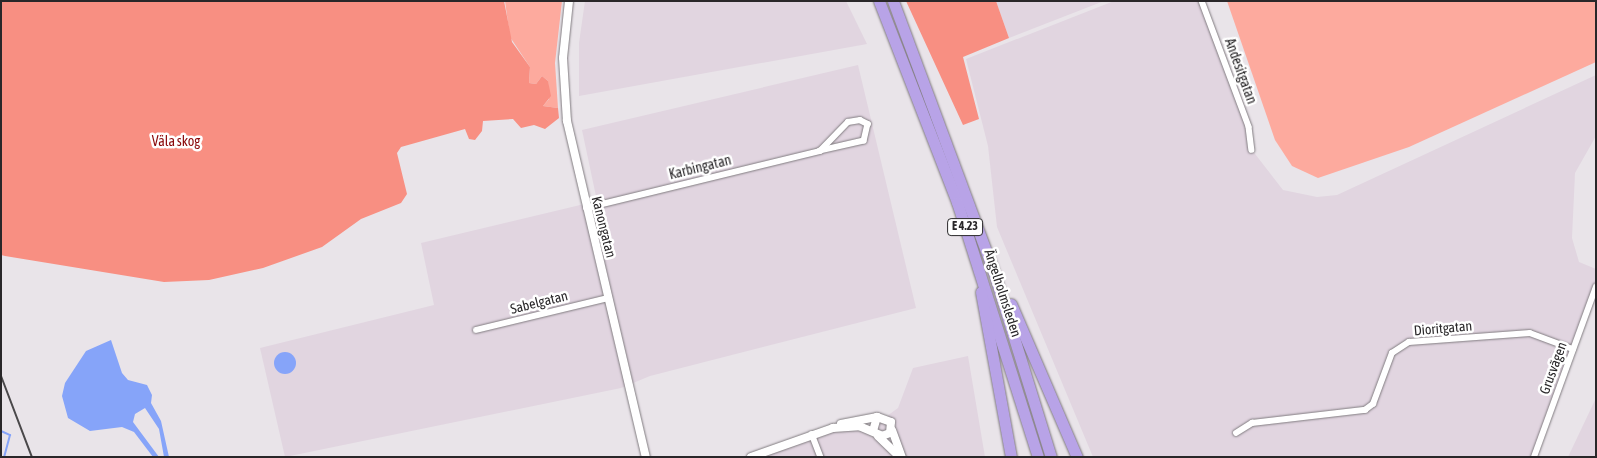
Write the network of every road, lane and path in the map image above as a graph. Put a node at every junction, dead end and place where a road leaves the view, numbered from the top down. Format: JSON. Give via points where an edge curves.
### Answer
{"nodes":[{"id":1,"x":569,"y":1,"type":"edge"},
{"id":2,"x":879,"y":1,"type":"edge"},
{"id":3,"x":893,"y":1,"type":"edge"},
{"id":4,"x":1202,"y":1,"type":"edge"},
{"id":5,"x":1252,"y":150,"type":"dead end"},
{"id":6,"x":820,"y":151,"type":"junction"},
{"id":7,"x":586,"y":208,"type":"junction"},
{"id":8,"x":975,"y":218,"type":"junction"},
{"id":9,"x":972,"y":247,"type":"junction"},
{"id":10,"x":1596,"y":287,"type":"edge"},
{"id":11,"x":1594,"y":297,"type":"edge"},
{"id":12,"x":608,"y":298,"type":"junction"},
{"id":13,"x":476,"y":330,"type":"dead end"},
{"id":14,"x":1573,"y":349,"type":"junction"},
{"id":15,"x":877,"y":417,"type":"junction"},
{"id":16,"x":833,"y":428,"type":"junction"},
{"id":17,"x":892,"y":430,"type":"junction"},
{"id":18,"x":876,"y":433,"type":"junction"},
{"id":19,"x":1236,"y":433,"type":"dead end"},
{"id":20,"x":812,"y":434,"type":"junction"},
{"id":21,"x":646,"y":456,"type":"edge"},
{"id":22,"x":751,"y":457,"type":"edge"},
{"id":23,"x":821,"y":457,"type":"edge"},
{"id":24,"x":901,"y":457,"type":"edge"},
{"id":25,"x":1011,"y":457,"type":"edge"},
{"id":26,"x":1038,"y":457,"type":"edge"},
{"id":27,"x":1051,"y":457,"type":"edge"},
{"id":28,"x":1077,"y":457,"type":"edge"},
{"id":29,"x":1534,"y":457,"type":"edge"}],
"edges":[{"from":1,"to":7,"type":"street","name":"Kanongatan","via":[[563,48],[564,102]]},
{"from":2,"to":9,"type":"highway","name":"Ängelholmsleden","number":"E 4.23"},
{"from":3,"to":8,"type":"highway","name":"Ängelholmsleden","number":"E 4.23"},
{"from":4,"to":5,"type":"street","name":"Andesitgatan","via":[[1249,127]]},
{"from":6,"to":6,"type":"street","name":"Karbingatan","via":[[864,141],[868,124],[860,120],[848,122]]},
{"from":6,"to":7,"type":"street","name":"Karbingatan"},
{"from":7,"to":12,"type":"street","name":"Kanongatan"},
{"from":8,"to":27,"type":"highway","name":"Ängelholmsleden","number":"E 4.23"},
{"from":8,"to":28,"type":"highway"},
{"from":9,"to":25,"type":"highway"},
{"from":9,"to":26,"type":"highway","name":"Ängelholmsleden","number":"E 4.23"},
{"from":10,"to":11,"type":"street","name":"Grusvägen"},
{"from":11,"to":14,"type":"street","name":"Grusvägen"},
{"from":12,"to":13,"type":"street","name":"Sabelgatan"},
{"from":12,"to":21,"type":"street","name":"Kanongatan"},
{"from":14,"to":19,"type":"street","name":"Dioritgatan","via":[[1530,333],[1409,342],[1392,353],[1373,404],[1365,410],[1252,423]]},
{"from":14,"to":29,"type":"street","name":"Grusvägen"},
{"from":15,"to":16,"type":"street"},
{"from":15,"to":17,"type":"street","via":[[889,418]]},
{"from":15,"to":18,"type":"street"},
{"from":16,"to":18,"type":"street","via":[[859,426]]},
{"from":16,"to":20,"type":"street"},
{"from":17,"to":18,"type":"street"},
{"from":17,"to":24,"type":"street"},
{"from":18,"to":24,"type":"street"},
{"from":20,"to":22,"type":"street"},
{"from":20,"to":23,"type":"street"}]}
